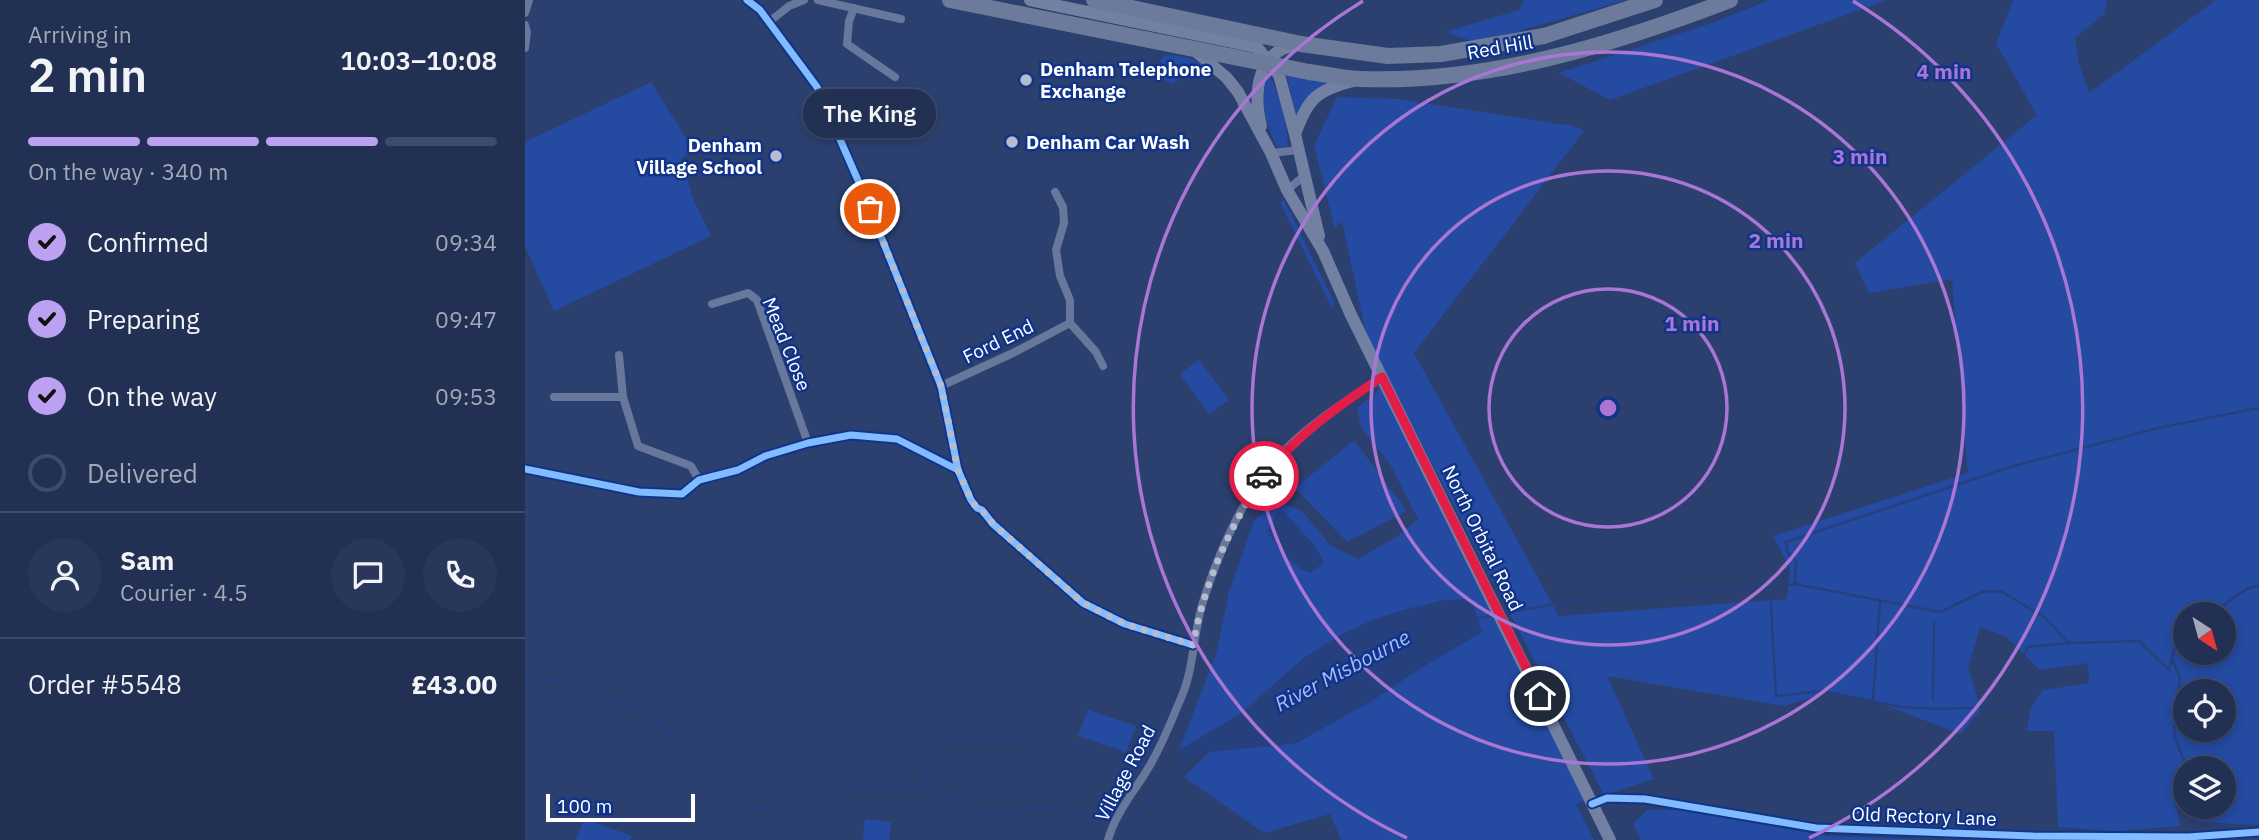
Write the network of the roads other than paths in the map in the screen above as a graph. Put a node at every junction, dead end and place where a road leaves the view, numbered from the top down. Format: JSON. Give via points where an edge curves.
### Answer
{"nodes":[{"id":1,"x":529,"y":0,"type":"edge"},
{"id":2,"x":747,"y":0,"type":"edge"},
{"id":3,"x":758,"y":0,"type":"edge"},
{"id":4,"x":804,"y":0,"type":"edge"},
{"id":5,"x":818,"y":0,"type":"edge"},
{"id":6,"x":950,"y":0,"type":"edge"},
{"id":7,"x":1030,"y":0,"type":"edge"},
{"id":8,"x":1094,"y":0,"type":"edge"},
{"id":9,"x":1655,"y":0,"type":"edge"},
{"id":10,"x":1730,"y":0,"type":"edge"},
{"id":11,"x":853,"y":8,"type":"junction"},
{"id":12,"x":760,"y":10,"type":"junction"},
{"id":13,"x":525,"y":13,"type":"edge"},
{"id":14,"x":901,"y":19,"type":"dead end"},
{"id":15,"x":769,"y":22,"type":"junction"},
{"id":16,"x":525,"y":25,"type":"edge"},
{"id":17,"x":1301,"y":44,"type":"junction"},
{"id":18,"x":525,"y":48,"type":"edge"},
{"id":19,"x":1193,"y":49,"type":"junction"},
{"id":20,"x":1269,"y":63,"type":"junction"},
{"id":21,"x":895,"y":77,"type":"dead end"},
{"id":22,"x":1360,"y":79,"type":"junction"},
{"id":23,"x":1295,"y":134,"type":"junction"},
{"id":24,"x":1268,"y":148,"type":"junction"},
{"id":25,"x":1298,"y":150,"type":"junction"},
{"id":26,"x":1304,"y":176,"type":"junction"},
{"id":27,"x":1287,"y":190,"type":"junction"},
{"id":28,"x":1055,"y":192,"type":"dead end"},
{"id":29,"x":1323,"y":251,"type":"junction"},
{"id":30,"x":712,"y":304,"type":"dead end"},
{"id":31,"x":1070,"y":323,"type":"junction"},
{"id":32,"x":619,"y":355,"type":"dead end"},
{"id":33,"x":1103,"y":366,"type":"dead end"},
{"id":34,"x":1382,"y":377,"type":"junction"},
{"id":35,"x":941,"y":386,"type":"junction"},
{"id":36,"x":554,"y":397,"type":"dead end"},
{"id":37,"x":623,"y":397,"type":"junction"},
{"id":38,"x":808,"y":443,"type":"junction"},
{"id":39,"x":525,"y":469,"type":"edge"},
{"id":40,"x":958,"y":470,"type":"junction"},
{"id":41,"x":699,"y":480,"type":"junction"},
{"id":42,"x":1193,"y":645,"type":"junction"},
{"id":43,"x":1592,"y":804,"type":"junction"},
{"id":44,"x":2259,"y":832,"type":"edge"},
{"id":45,"x":1108,"y":840,"type":"edge"},
{"id":46,"x":1610,"y":840,"type":"edge"}],
"edges":[{"from":1,"to":13,"type":"street"},
{"from":2,"to":12,"type":"street"},
{"from":3,"to":12,"type":"street"},
{"from":4,"to":15,"type":"street"},
{"from":5,"to":11,"type":"street"},
{"from":6,"to":19,"type":"highway","name":"Red Hill"},
{"from":7,"to":20,"type":"main road","via":[[1257,47]]},
{"from":8,"to":17,"type":"highway","name":"Red Hill"},
{"from":9,"to":17,"type":"highway","name":"Red Hill","via":[[1544,36],[1441,54],[1388,56]]},
{"from":10,"to":22,"type":"highway","name":"Red Hill","via":[[1548,60],[1476,74]]},
{"from":11,"to":14,"type":"street"},
{"from":11,"to":21,"type":"street","via":[[847,44]]},
{"from":12,"to":15,"type":"street"},
{"from":15,"to":35,"type":"street","via":[[817,87]]},
{"from":16,"to":18,"type":"street"},
{"from":17,"to":20,"type":"main road","via":[[1283,47]]},
{"from":19,"to":20,"type":"highway","name":"Red Hill"},
{"from":19,"to":24,"type":"main road","name":"North Orbital Road","via":[[1214,75],[1238,92]]},
{"from":20,"to":22,"type":"highway","name":"Red Hill"},
{"from":20,"to":23,"type":"main road","name":"North Orbital Road","via":[[1279,75]]},
{"from":20,"to":24,"type":"main road","via":[[1257,86],[1258,112]]},
{"from":22,"to":23,"type":"main road","via":[[1320,93],[1307,104]]},
{"from":23,"to":25,"type":"main road","name":"North Orbital Road"},
{"from":24,"to":25,"type":"street"},
{"from":24,"to":27,"type":"main road","name":"North Orbital Road"},
{"from":25,"to":26,"type":"main road","name":"North Orbital Road"},
{"from":26,"to":27,"type":"street"},
{"from":26,"to":29,"type":"main road","name":"North Orbital Road"},
{"from":27,"to":29,"type":"main road","name":"North Orbital Road"},
{"from":28,"to":31,"type":"street","via":[[1063,207],[1064,223],[1056,250],[1070,300]]},
{"from":29,"to":34,"type":"main road","name":"North Orbital Road"},
{"from":30,"to":38,"type":"street","name":"Mead Close","via":[[748,293],[757,300]]},
{"from":31,"to":33,"type":"street"},
{"from":31,"to":35,"type":"street","name":"Ford End"},
{"from":32,"to":37,"type":"street"},
{"from":34,"to":42,"type":"street","name":"Village Road","via":[[1328,413],[1263,476],[1232,528],[1209,581]]},
{"from":34,"to":43,"type":"main road","name":"North Orbital Road"},
{"from":35,"to":40,"type":"street"},
{"from":36,"to":37,"type":"street"},
{"from":37,"to":41,"type":"street","via":[[638,446],[691,466]]},
{"from":38,"to":40,"type":"street","via":[[851,435],[897,439]]},
{"from":38,"to":41,"type":"street"},
{"from":39,"to":41,"type":"street","via":[[639,492],[682,494]]},
{"from":40,"to":42,"type":"street","via":[[977,508],[1083,603],[1125,624]]},
{"from":42,"to":45,"type":"street","name":"Village Road","via":[[1177,708],[1145,774],[1116,817]]},
{"from":43,"to":44,"type":"street","name":"Old Rectory Lane","via":[[1607,798],[1645,799],[1816,828],[2032,836],[2188,837]]},
{"from":43,"to":46,"type":"main road","name":"North Orbital Road"}]}
